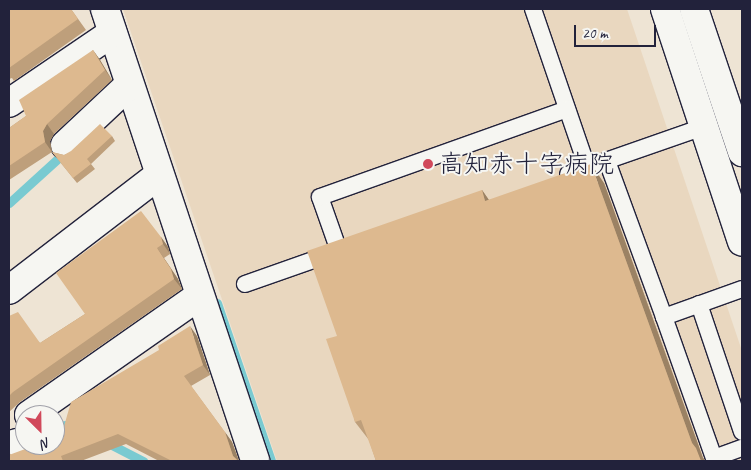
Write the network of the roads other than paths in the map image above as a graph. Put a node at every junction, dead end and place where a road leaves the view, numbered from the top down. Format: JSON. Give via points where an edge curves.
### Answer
{"nodes":[{"id":1,"x":533,"y":9,"type":"edge"},
{"id":2,"x":665,"y":9,"type":"edge"},
{"id":3,"x":694,"y":9,"type":"edge"},
{"id":4,"x":106,"y":16,"type":"edge"},
{"id":5,"x":129,"y":85,"type":"junction"},
{"id":6,"x":9,"y":103,"type":"edge"},
{"id":7,"x":567,"y":109,"type":"junction"},
{"id":8,"x":703,"y":127,"type":"junction"},
{"id":9,"x":65,"y":145,"type":"dead end"},
{"id":10,"x":742,"y":152,"type":"edge"},
{"id":11,"x":607,"y":160,"type":"junction"},
{"id":12,"x":587,"y":167,"type":"junction"},
{"id":13,"x":159,"y":175,"type":"junction"},
{"id":14,"x":556,"y":178,"type":"edge"},
{"id":15,"x":367,"y":242,"type":"edge"},
{"id":16,"x":742,"y":242,"type":"edge"},
{"id":17,"x":339,"y":251,"type":"junction"},
{"id":18,"x":244,"y":284,"type":"dead end"},
{"id":19,"x":742,"y":289,"type":"edge"},
{"id":20,"x":9,"y":290,"type":"edge"},
{"id":21,"x":199,"y":296,"type":"junction"},
{"id":22,"x":699,"y":304,"type":"junction"},
{"id":23,"x":664,"y":317,"type":"junction"},
{"id":24,"x":43,"y":405,"type":"edge"},
{"id":25,"x":742,"y":432,"type":"edge"},
{"id":26,"x":742,"y":448,"type":"edge"},
{"id":27,"x":255,"y":461,"type":"edge"}],
"edges":[{"from":1,"to":7,"type":"lane"},
{"from":2,"to":8,"type":"street"},
{"from":3,"to":10,"type":"street"},
{"from":4,"to":5,"type":"street"},
{"from":4,"to":6,"type":"street"},
{"from":5,"to":9,"type":"street"},
{"from":5,"to":13,"type":"street"},
{"from":7,"to":12,"type":"lane"},
{"from":7,"to":17,"type":"lane","via":[[320,198]]},
{"from":8,"to":11,"type":"lane"},
{"from":8,"to":16,"type":"street"},
{"from":11,"to":12,"type":"lane"},
{"from":11,"to":23,"type":"lane"},
{"from":12,"to":14,"type":"lane"},
{"from":13,"to":20,"type":"street"},
{"from":13,"to":21,"type":"street"},
{"from":15,"to":17,"type":"lane"},
{"from":17,"to":18,"type":"lane"},
{"from":19,"to":22,"type":"lane"},
{"from":21,"to":24,"type":"street"},
{"from":21,"to":27,"type":"street"},
{"from":22,"to":23,"type":"lane"},
{"from":22,"to":25,"type":"lane"},
{"from":23,"to":26,"type":"lane","via":[[714,458]]}]}
